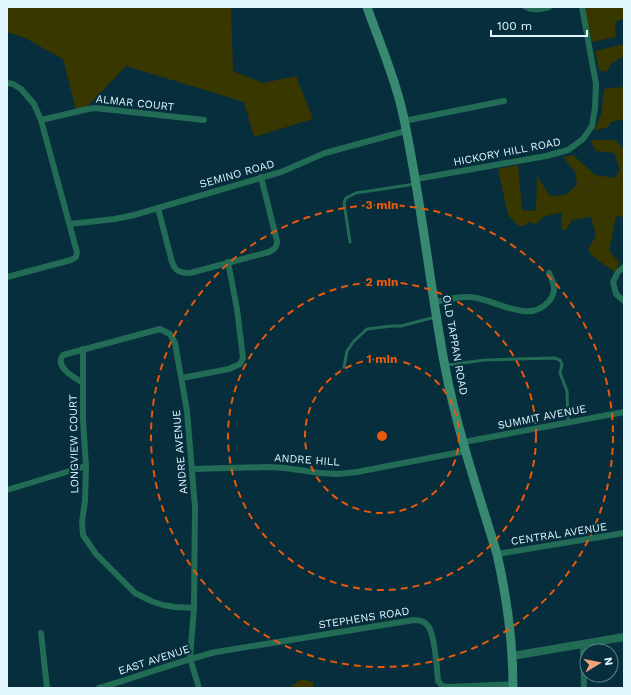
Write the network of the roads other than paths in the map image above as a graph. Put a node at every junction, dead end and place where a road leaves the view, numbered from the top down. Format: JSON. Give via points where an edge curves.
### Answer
{"nodes":[{"id":1,"x":367,"y":7,"type":"edge"},
{"id":2,"x":526,"y":7,"type":"edge"},
{"id":3,"x":549,"y":7,"type":"edge"},
{"id":4,"x":582,"y":7,"type":"edge"},
{"id":5,"x":7,"y":83,"type":"edge"},
{"id":6,"x":504,"y":101,"type":"dead end"},
{"id":7,"x":41,"y":120,"type":"junction"},
{"id":8,"x":204,"y":120,"type":"dead end"},
{"id":9,"x":404,"y":121,"type":"junction"},
{"id":10,"x":406,"y":131,"type":"junction"},
{"id":11,"x":262,"y":178,"type":"junction"},
{"id":12,"x":416,"y":181,"type":"junction"},
{"id":13,"x":158,"y":208,"type":"junction"},
{"id":14,"x":70,"y":224,"type":"junction"},
{"id":15,"x":350,"y":242,"type":"dead end"},
{"id":16,"x":228,"y":262,"type":"junction"},
{"id":17,"x":624,"y":267,"type":"edge"},
{"id":18,"x":549,"y":273,"type":"dead end"},
{"id":19,"x":7,"y":277,"type":"edge"},
{"id":20,"x":624,"y":301,"type":"edge"},
{"id":21,"x":435,"y":302,"type":"junction"},
{"id":22,"x":437,"y":317,"type":"junction"},
{"id":23,"x":83,"y":349,"type":"junction"},
{"id":24,"x":445,"y":365,"type":"junction"},
{"id":25,"x":344,"y":367,"type":"dead end"},
{"id":26,"x":182,"y":378,"type":"junction"},
{"id":27,"x":83,"y":383,"type":"junction"},
{"id":28,"x":624,"y":412,"type":"edge"},
{"id":29,"x":568,"y":422,"type":"junction"},
{"id":30,"x":465,"y":446,"type":"junction"},
{"id":31,"x":86,"y":466,"type":"junction"},
{"id":32,"x":192,"y":469,"type":"junction"},
{"id":33,"x":7,"y":490,"type":"edge"},
{"id":34,"x":624,"y":534,"type":"edge"},
{"id":35,"x":497,"y":554,"type":"junction"},
{"id":36,"x":194,"y":608,"type":"junction"},
{"id":37,"x":41,"y":633,"type":"dead end"},
{"id":38,"x":624,"y":637,"type":"edge"},
{"id":39,"x":589,"y":643,"type":"edge"},
{"id":40,"x":579,"y":645,"type":"edge"},
{"id":41,"x":216,"y":652,"type":"joint"},
{"id":42,"x":512,"y":656,"type":"junction"},
{"id":43,"x":190,"y":658,"type":"junction"},
{"id":44,"x":513,"y":686,"type":"edge"},
{"id":45,"x":47,"y":688,"type":"edge"},
{"id":46,"x":99,"y":688,"type":"edge"},
{"id":47,"x":199,"y":688,"type":"edge"},
{"id":48,"x":448,"y":688,"type":"edge"}],
"edges":[{"from":1,"to":9,"type":"main road","name":"OLD TAPPAN ROAD","via":[[396,88]]},
{"from":2,"to":3,"type":"street","via":[[539,10]]},
{"from":4,"to":12,"type":"street","name":"HICKORY HILL ROAD","via":[[596,84],[592,126],[582,139],[568,150],[546,156]]},
{"from":5,"to":7,"type":"street","via":[[21,89],[34,104]]},
{"from":6,"to":9,"type":"street"},
{"from":7,"to":8,"type":"street","name":"ALMAR COURT","via":[[95,108]]},
{"from":7,"to":14,"type":"street"},
{"from":9,"to":10,"type":"main road","name":"OLD TAPPAN ROAD"},
{"from":10,"to":11,"type":"street","name":"SEMINO ROAD","via":[[325,153]]},
{"from":10,"to":12,"type":"main road","name":"OLD TAPPAN ROAD"},
{"from":11,"to":13,"type":"street","name":"SEMINO ROAD"},
{"from":11,"to":16,"type":"street","via":[[277,246],[269,252]]},
{"from":12,"to":15,"type":"lane","via":[[356,193],[346,198],[344,203]]},
{"from":12,"to":21,"type":"main road","name":"OLD TAPPAN ROAD"},
{"from":13,"to":14,"type":"street","name":"SEMINO ROAD","via":[[115,219]]},
{"from":13,"to":16,"type":"street","via":[[174,268],[190,273]]},
{"from":14,"to":19,"type":"street","via":[[76,257]]},
{"from":16,"to":26,"type":"street","via":[[243,358],[240,364],[229,369]]},
{"from":17,"to":20,"type":"street","via":[[613,282],[616,294]]},
{"from":18,"to":21,"type":"street","via":[[554,285],[554,296],[546,306],[534,311],[522,311],[477,298],[462,297]]},
{"from":21,"to":22,"type":"main road","name":"OLD TAPPAN ROAD"},
{"from":22,"to":24,"type":"main road","name":"OLD TAPPAN ROAD"},
{"from":22,"to":25,"type":"lane","via":[[401,326],[367,329],[347,351]]},
{"from":23,"to":26,"type":"street","via":[[160,329],[173,338]]},
{"from":23,"to":27,"type":"street","name":"LONGVIEW COURT"},
{"from":23,"to":27,"type":"street","via":[[60,358],[60,364],[64,369]]},
{"from":24,"to":29,"type":"lane","via":[[485,360],[560,360],[560,373],[567,391]]},
{"from":24,"to":30,"type":"main road","name":"OLD TAPPAN ROAD"},
{"from":26,"to":32,"type":"street","name":"ANDRE AVENUE"},
{"from":27,"to":31,"type":"street","name":"LONGVIEW COURT"},
{"from":28,"to":29,"type":"street","name":"SUMMIT AVENUE"},
{"from":29,"to":30,"type":"street","name":"SUMMIT AVENUE"},
{"from":30,"to":32,"type":"street","name":"ANDRE HILL","via":[[357,472],[338,474],[320,474],[285,468]]},
{"from":30,"to":35,"type":"main road","name":"OLD TAPPAN ROAD"},
{"from":31,"to":33,"type":"street"},
{"from":31,"to":36,"type":"street","name":"LONGVIEW COURT","via":[[82,528],[90,547],[143,598],[175,607]]},
{"from":32,"to":36,"type":"street","name":"ANDRE AVENUE","via":[[195,507]]},
{"from":34,"to":35,"type":"street","name":"CENTRAL AVENUE"},
{"from":35,"to":42,"type":"main road","name":"OLD TAPPAN ROAD","via":[[507,603]]},
{"from":36,"to":43,"type":"street","name":"ANDRE AVENUE"},
{"from":37,"to":45,"type":"street"},
{"from":38,"to":39,"type":"street"},
{"from":40,"to":42,"type":"street"},
{"from":41,"to":43,"type":"street","name":"EAST AVENUE"},
{"from":41,"to":48,"type":"street","name":"STEPHENS ROAD","via":[[421,620],[432,632],[438,681]]},
{"from":42,"to":44,"type":"main road","name":"OLD TAPPAN ROAD"},
{"from":43,"to":46,"type":"street","name":"EAST AVENUE"},
{"from":43,"to":47,"type":"street","name":"ANDRE AVENUE"},
{"from":44,"to":48,"type":"street","name":"STEPHENS ROAD"}]}
